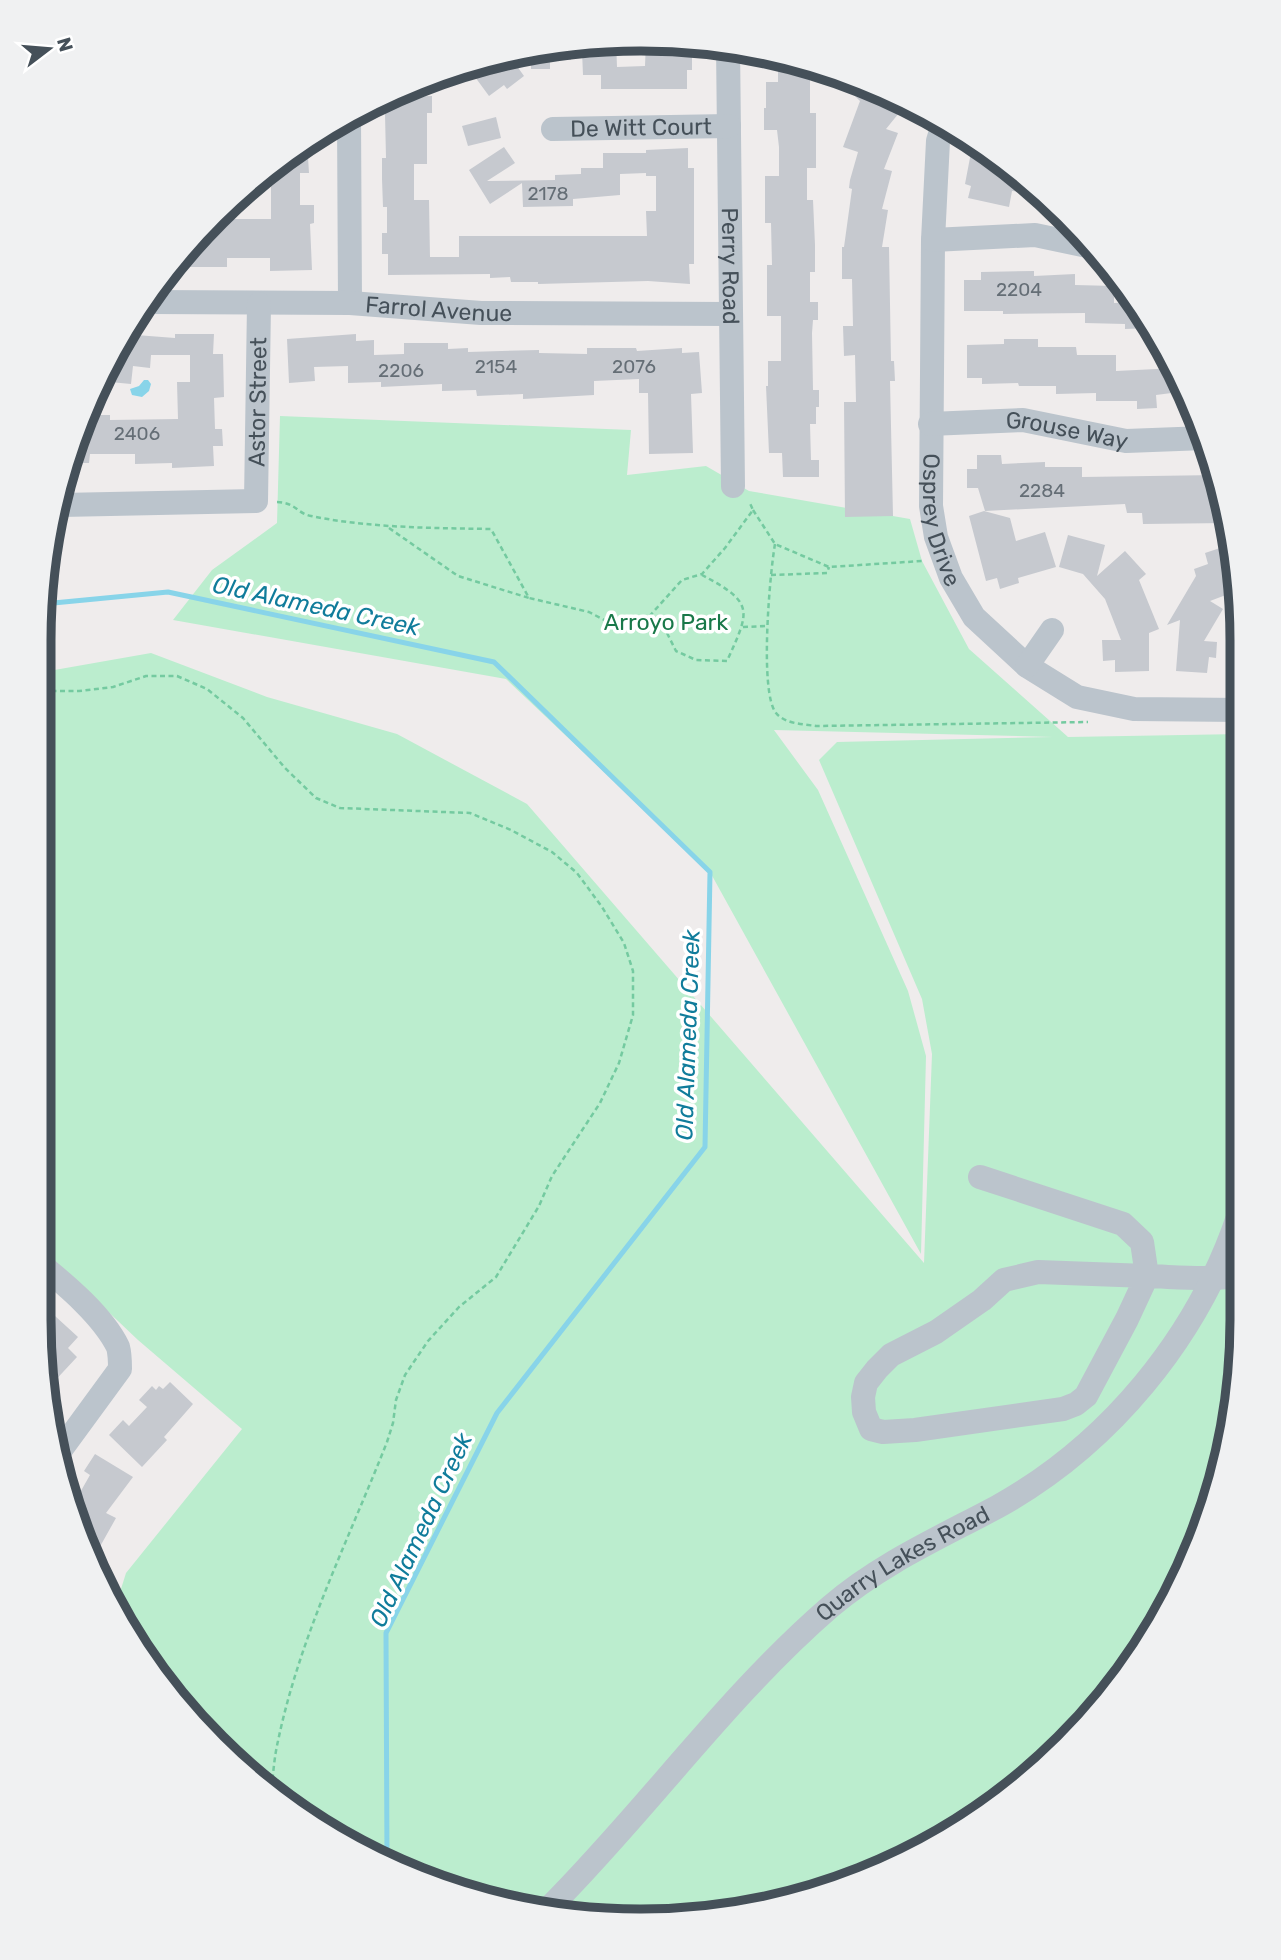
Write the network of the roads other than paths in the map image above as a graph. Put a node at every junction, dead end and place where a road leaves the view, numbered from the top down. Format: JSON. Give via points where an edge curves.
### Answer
{"nodes":[{"id":1,"x":729,"y":58,"type":"edge"},
{"id":2,"x":729,"y":126,"type":"junction"},
{"id":3,"x":349,"y":128,"type":"edge"},
{"id":4,"x":553,"y":129,"type":"dead end"},
{"id":5,"x":940,"y":133,"type":"edge"},
{"id":6,"x":933,"y":240,"type":"junction"},
{"id":7,"x":1077,"y":244,"type":"edge"},
{"id":8,"x":158,"y":302,"type":"edge"},
{"id":9,"x":350,"y":303,"type":"junction"},
{"id":10,"x":259,"y":304,"type":"junction"},
{"id":11,"x":730,"y":314,"type":"junction"},
{"id":12,"x":930,"y":424,"type":"junction"},
{"id":13,"x":1194,"y":438,"type":"edge"},
{"id":14,"x":739,"y":489,"type":"road end"},
{"id":15,"x":67,"y":505,"type":"edge"},
{"id":16,"x":1052,"y":630,"type":"dead end"},
{"id":17,"x":1027,"y":666,"type":"junction"},
{"id":18,"x":1230,"y":710,"type":"edge"},
{"id":19,"x":980,"y":1177,"type":"dead end"},
{"id":20,"x":1230,"y":1237,"type":"edge"},
{"id":21,"x":51,"y":1273,"type":"edge"},
{"id":22,"x":1147,"y":1276,"type":"junction"},
{"id":23,"x":1230,"y":1277,"type":"edge"},
{"id":24,"x":1213,"y":1280,"type":"junction"},
{"id":25,"x":64,"y":1445,"type":"edge"},
{"id":26,"x":554,"y":1903,"type":"edge"}],
"edges":[{"from":1,"to":2,"type":"street","name":"Perry Road"},
{"from":2,"to":4,"type":"street","name":"De Witt Court"},
{"from":2,"to":11,"type":"street","name":"Perry Road"},
{"from":3,"to":9,"type":"street"},
{"from":5,"to":6,"type":"street","name":"Osprey Drive"},
{"from":6,"to":7,"type":"street","via":[[1035,235]]},
{"from":6,"to":12,"type":"street","name":"Osprey Drive"},
{"from":8,"to":10,"type":"street","name":"Farrol Avenue"},
{"from":9,"to":10,"type":"street","name":"Farrol Avenue"},
{"from":9,"to":11,"type":"street","name":"Farrol Avenue","via":[[481,313]]},
{"from":10,"to":15,"type":"street","name":"Astor Street","via":[[256,501]]},
{"from":11,"to":14,"type":"street","name":"Perry Road"},
{"from":12,"to":13,"type":"street","name":"Grouse Way","via":[[1023,420],[1126,441]]},
{"from":12,"to":17,"type":"street","name":"Osprey Drive","via":[[931,506],[951,578],[974,617]]},
{"from":16,"to":17,"type":"street"},
{"from":17,"to":18,"type":"street","name":"Osprey Drive","via":[[1077,696],[1134,709]]},
{"from":19,"to":22,"type":"street","via":[[1122,1224],[1142,1242]]},
{"from":20,"to":24,"type":"street","name":"Quarry Lakes Road"},
{"from":21,"to":25,"type":"street","via":[[106,1328],[119,1350],[120,1369]]},
{"from":22,"to":22,"type":"street","via":[[1038,1272],[1004,1280],[936,1332],[891,1354],[877,1369],[866,1382],[863,1397],[871,1429],[915,1430],[1076,1404],[1086,1396]]},
{"from":22,"to":24,"type":"street"},
{"from":23,"to":24,"type":"street"},
{"from":24,"to":26,"type":"street","name":"Quarry Lakes Road","via":[[1169,1353],[1116,1415],[1029,1487],[900,1558],[833,1605],[688,1754]]}]}
